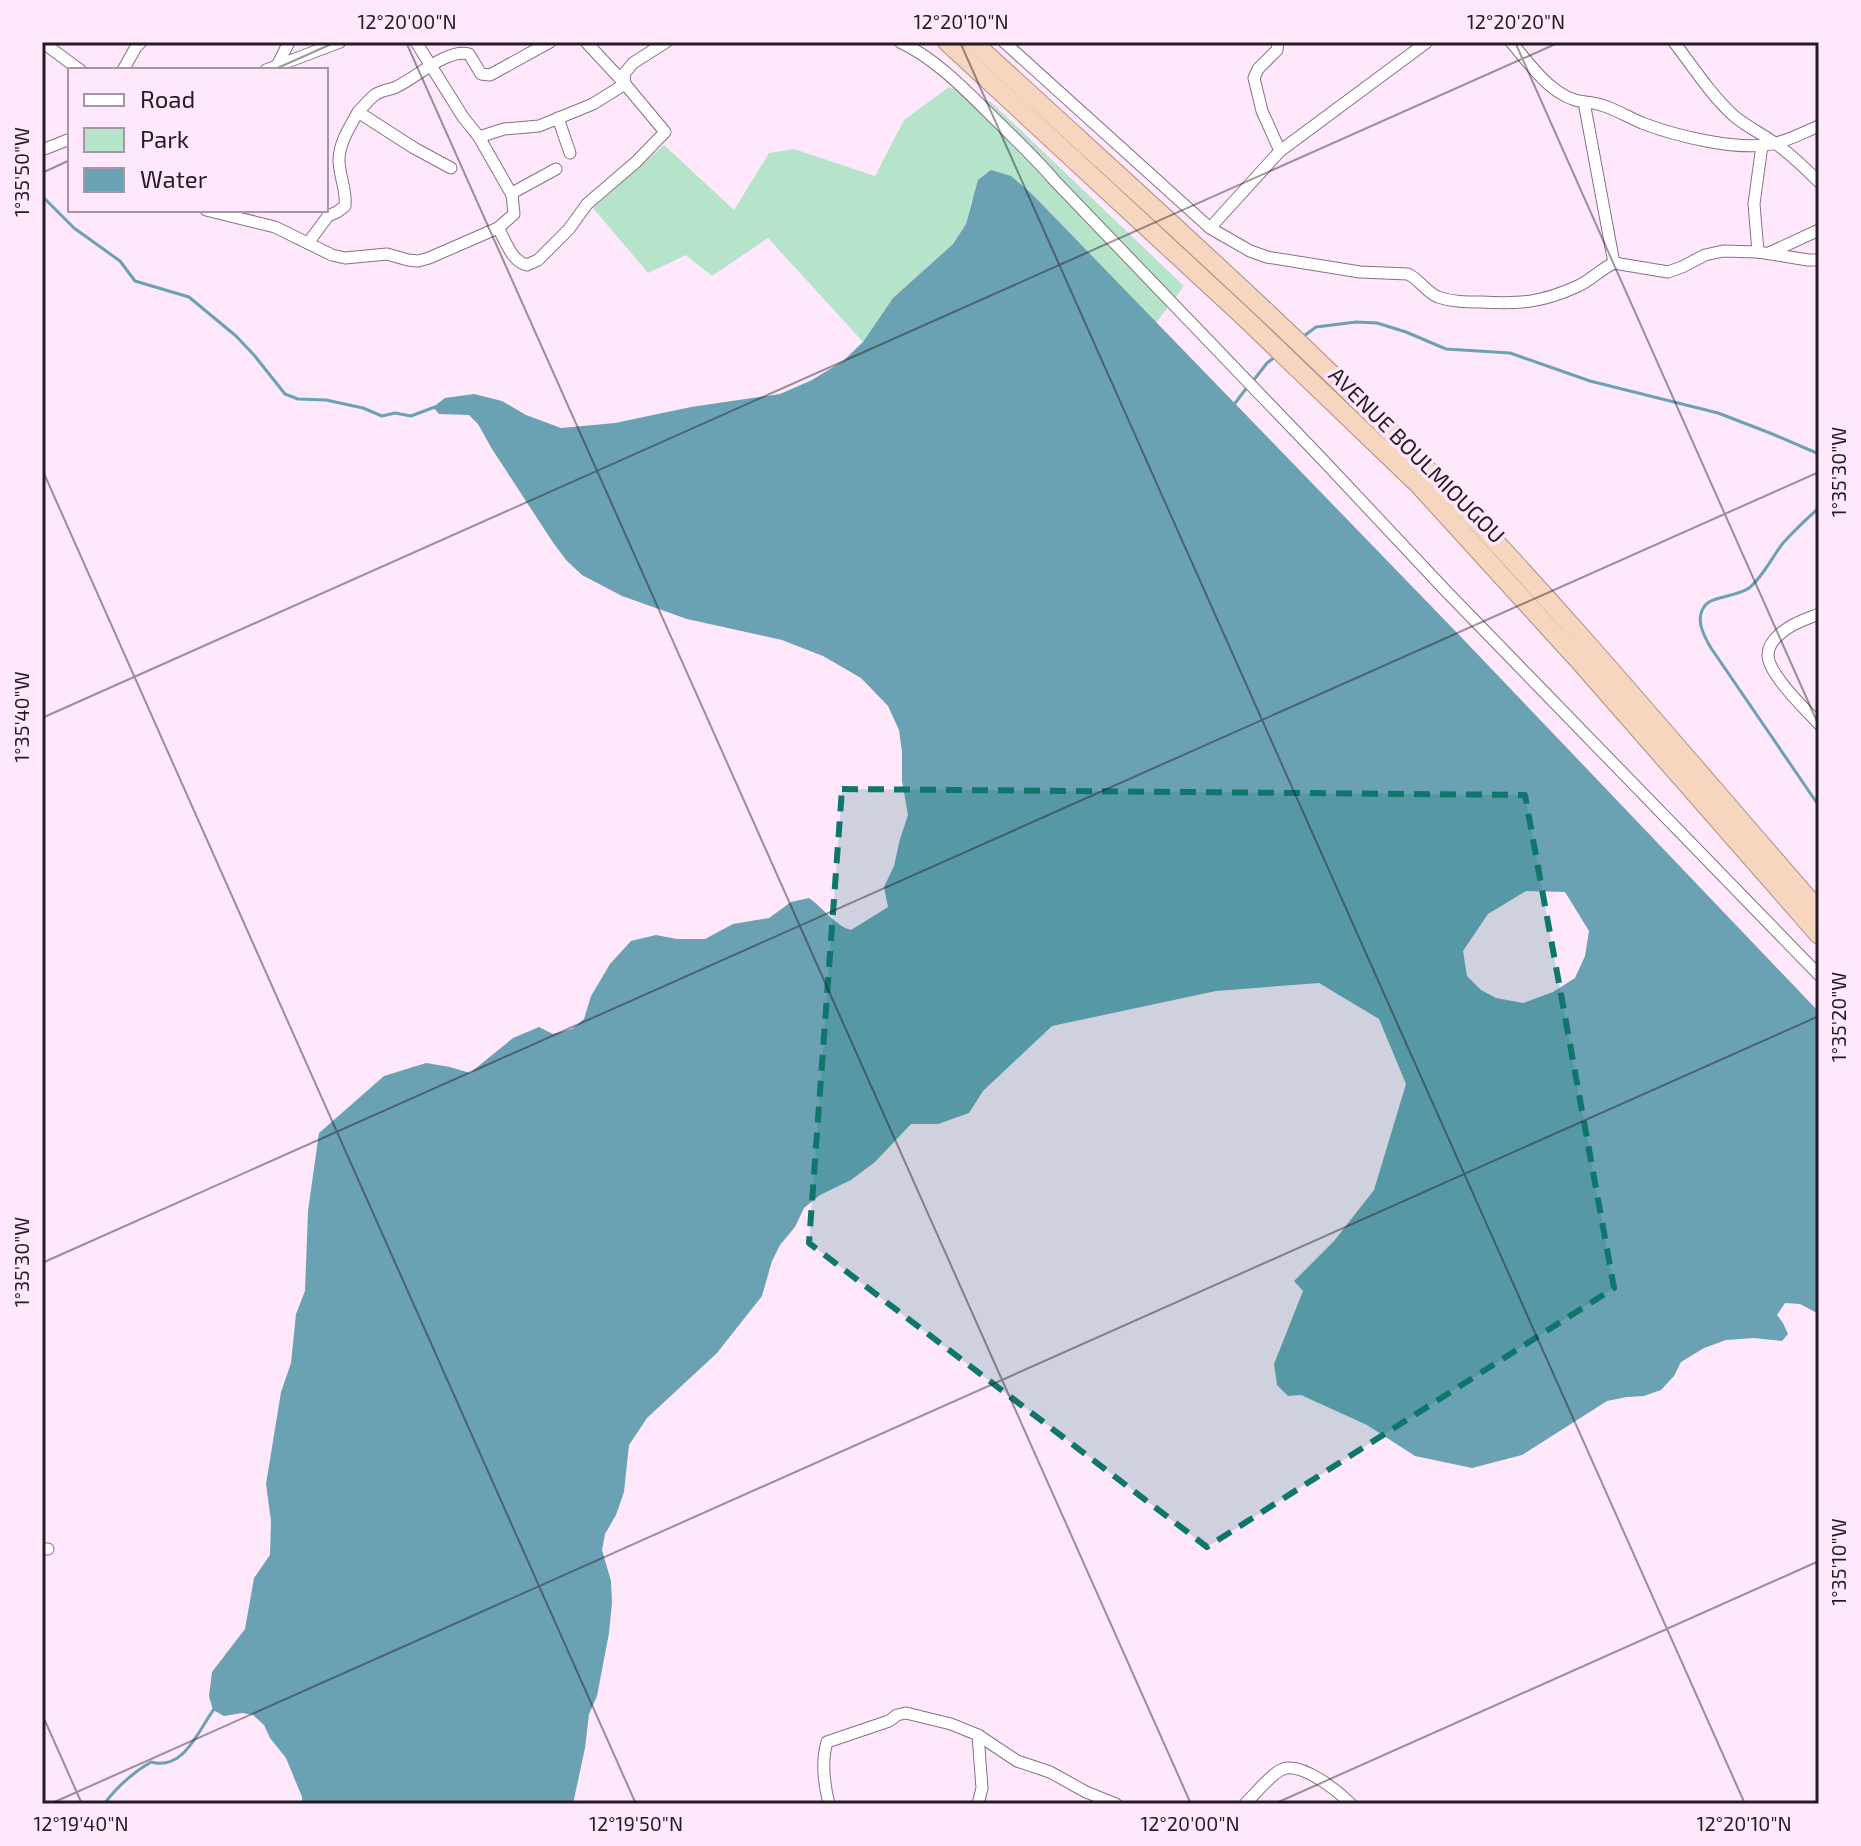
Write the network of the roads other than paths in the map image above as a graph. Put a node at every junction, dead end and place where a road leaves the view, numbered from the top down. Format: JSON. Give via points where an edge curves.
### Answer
{"nodes":[{"id":1,"x":42,"y":42,"type":"edge"},
{"id":2,"x":141,"y":42,"type":"edge"},
{"id":3,"x":289,"y":42,"type":"edge"},
{"id":4,"x":340,"y":42,"type":"edge"},
{"id":5,"x":416,"y":42,"type":"edge"},
{"id":6,"x":550,"y":42,"type":"edge"},
{"id":7,"x":586,"y":42,"type":"edge"},
{"id":8,"x":666,"y":42,"type":"edge"},
{"id":9,"x":900,"y":42,"type":"edge"},
{"id":10,"x":947,"y":42,"type":"edge"},
{"id":11,"x":973,"y":42,"type":"edge"},
{"id":12,"x":1004,"y":42,"type":"edge"},
{"id":13,"x":1278,"y":42,"type":"edge"},
{"id":14,"x":1427,"y":42,"type":"edge"},
{"id":15,"x":1511,"y":42,"type":"edge"},
{"id":16,"x":1674,"y":42,"type":"edge"},
{"id":17,"x":525,"y":47,"type":"edge"},
{"id":18,"x":430,"y":66,"type":"junction"},
{"id":19,"x":77,"y":68,"type":"edge"},
{"id":20,"x":124,"y":68,"type":"edge"},
{"id":21,"x":272,"y":68,"type":"edge"},
{"id":22,"x":625,"y":84,"type":"junction"},
{"id":23,"x":1584,"y":102,"type":"junction"},
{"id":24,"x":358,"y":112,"type":"junction"},
{"id":25,"x":558,"y":118,"type":"junction"},
{"id":26,"x":1819,"y":126,"type":"edge"},
{"id":27,"x":479,"y":137,"type":"junction"},
{"id":28,"x":68,"y":140,"type":"edge"},
{"id":29,"x":1775,"y":143,"type":"junction"},
{"id":30,"x":1762,"y":145,"type":"junction"},
{"id":31,"x":42,"y":150,"type":"edge"},
{"id":32,"x":1280,"y":151,"type":"junction"},
{"id":33,"x":570,"y":153,"type":"dead end"},
{"id":34,"x":451,"y":168,"type":"dead end"},
{"id":35,"x":556,"y":169,"type":"dead end"},
{"id":36,"x":1819,"y":182,"type":"edge"},
{"id":37,"x":512,"y":195,"type":"junction"},
{"id":38,"x":214,"y":212,"type":"edge"},
{"id":39,"x":498,"y":228,"type":"junction"},
{"id":40,"x":1210,"y":228,"type":"junction"},
{"id":41,"x":1819,"y":230,"type":"edge"},
{"id":42,"x":308,"y":243,"type":"junction"},
{"id":43,"x":1763,"y":253,"type":"junction"},
{"id":44,"x":1819,"y":260,"type":"edge"},
{"id":45,"x":1614,"y":263,"type":"junction"},
{"id":46,"x":1249,"y":310,"type":"junction"},
{"id":47,"x":1314,"y":372,"type":"junction"},
{"id":48,"x":1819,"y":614,"type":"edge"},
{"id":49,"x":1819,"y":724,"type":"edge"},
{"id":50,"x":1819,"y":911,"type":"edge"},
{"id":51,"x":1819,"y":935,"type":"edge"},
{"id":52,"x":1819,"y":975,"type":"edge"},
{"id":53,"x":978,"y":1735,"type":"junction"},
{"id":54,"x":829,"y":1804,"type":"edge"},
{"id":55,"x":978,"y":1804,"type":"edge"},
{"id":56,"x":1116,"y":1804,"type":"edge"},
{"id":57,"x":1245,"y":1804,"type":"edge"},
{"id":58,"x":1351,"y":1804,"type":"edge"}],
"edges":[{"from":1,"to":19,"type":"street"},
{"from":2,"to":20,"type":"street"},
{"from":3,"to":21,"type":"street"},
{"from":4,"to":21,"type":"street"},
{"from":5,"to":18,"type":"street"},
{"from":6,"to":17,"type":"street"},
{"from":7,"to":22,"type":"street"},
{"from":8,"to":22,"type":"street","via":[[633,63],[624,74]]},
{"from":9,"to":52,"type":"street","via":[[944,71],[1028,149],[1434,580]]},
{"from":10,"to":46,"type":"highway","name":"AVENUE BOULMIOUGOU"},
{"from":11,"to":46,"type":"highway","name":"AVENUE BOULMIOUGOU"},
{"from":12,"to":40,"type":"street"},
{"from":13,"to":32,"type":"street","via":[[1254,78]]},
{"from":14,"to":32,"type":"street"},
{"from":15,"to":23,"type":"street","via":[[1561,95]]},
{"from":16,"to":29,"type":"street","via":[[1732,114]]},
{"from":17,"to":18,"type":"street","via":[[490,75],[481,74],[462,52]]},
{"from":18,"to":24,"type":"street","via":[[373,96]]},
{"from":18,"to":27,"type":"street"},
{"from":22,"to":25,"type":"street"},
{"from":22,"to":39,"type":"street","via":[[665,132],[587,204],[538,260],[520,263]]},
{"from":23,"to":30,"type":"street","via":[[1694,138]]},
{"from":23,"to":45,"type":"street"},
{"from":24,"to":34,"type":"street"},
{"from":24,"to":42,"type":"street","via":[[341,144],[345,206],[328,216]]},
{"from":25,"to":27,"type":"street"},
{"from":25,"to":33,"type":"street"},
{"from":26,"to":29,"type":"street"},
{"from":27,"to":37,"type":"street"},
{"from":28,"to":31,"type":"street"},
{"from":29,"to":30,"type":"street"},
{"from":29,"to":36,"type":"street"},
{"from":30,"to":43,"type":"street","via":[[1754,204]]},
{"from":32,"to":40,"type":"street"},
{"from":35,"to":37,"type":"street"},
{"from":37,"to":39,"type":"street","via":[[514,214]]},
{"from":38,"to":42,"type":"street","via":[[275,227]]},
{"from":39,"to":42,"type":"street","via":[[418,261],[387,254],[345,258]]},
{"from":40,"to":45,"type":"street","via":[[1267,257],[1408,274],[1431,294],[1455,301],[1528,303],[1576,287]]},
{"from":41,"to":43,"type":"street"},
{"from":43,"to":44,"type":"street"},
{"from":43,"to":45,"type":"street","via":[[1715,252],[1668,272]]},
{"from":46,"to":47,"type":"highway","name":"AVENUE BOULMIOUGOU"},
{"from":47,"to":50,"type":"highway","name":"AVENUE BOULMIOUGOU","via":[[1440,484],[1504,551]]},
{"from":47,"to":51,"type":"highway","name":"AVENUE BOULMIOUGOU","via":[[1581,663]]},
{"from":48,"to":49,"type":"street","via":[[1785,630],[1768,652],[1772,668]]},
{"from":53,"to":54,"type":"street","via":[[906,1713],[830,1740],[824,1756]]},
{"from":53,"to":55,"type":"street"},
{"from":53,"to":56,"type":"street","via":[[1017,1761]]},
{"from":57,"to":58,"type":"street","via":[[1279,1771],[1289,1768],[1330,1786]]}]}
